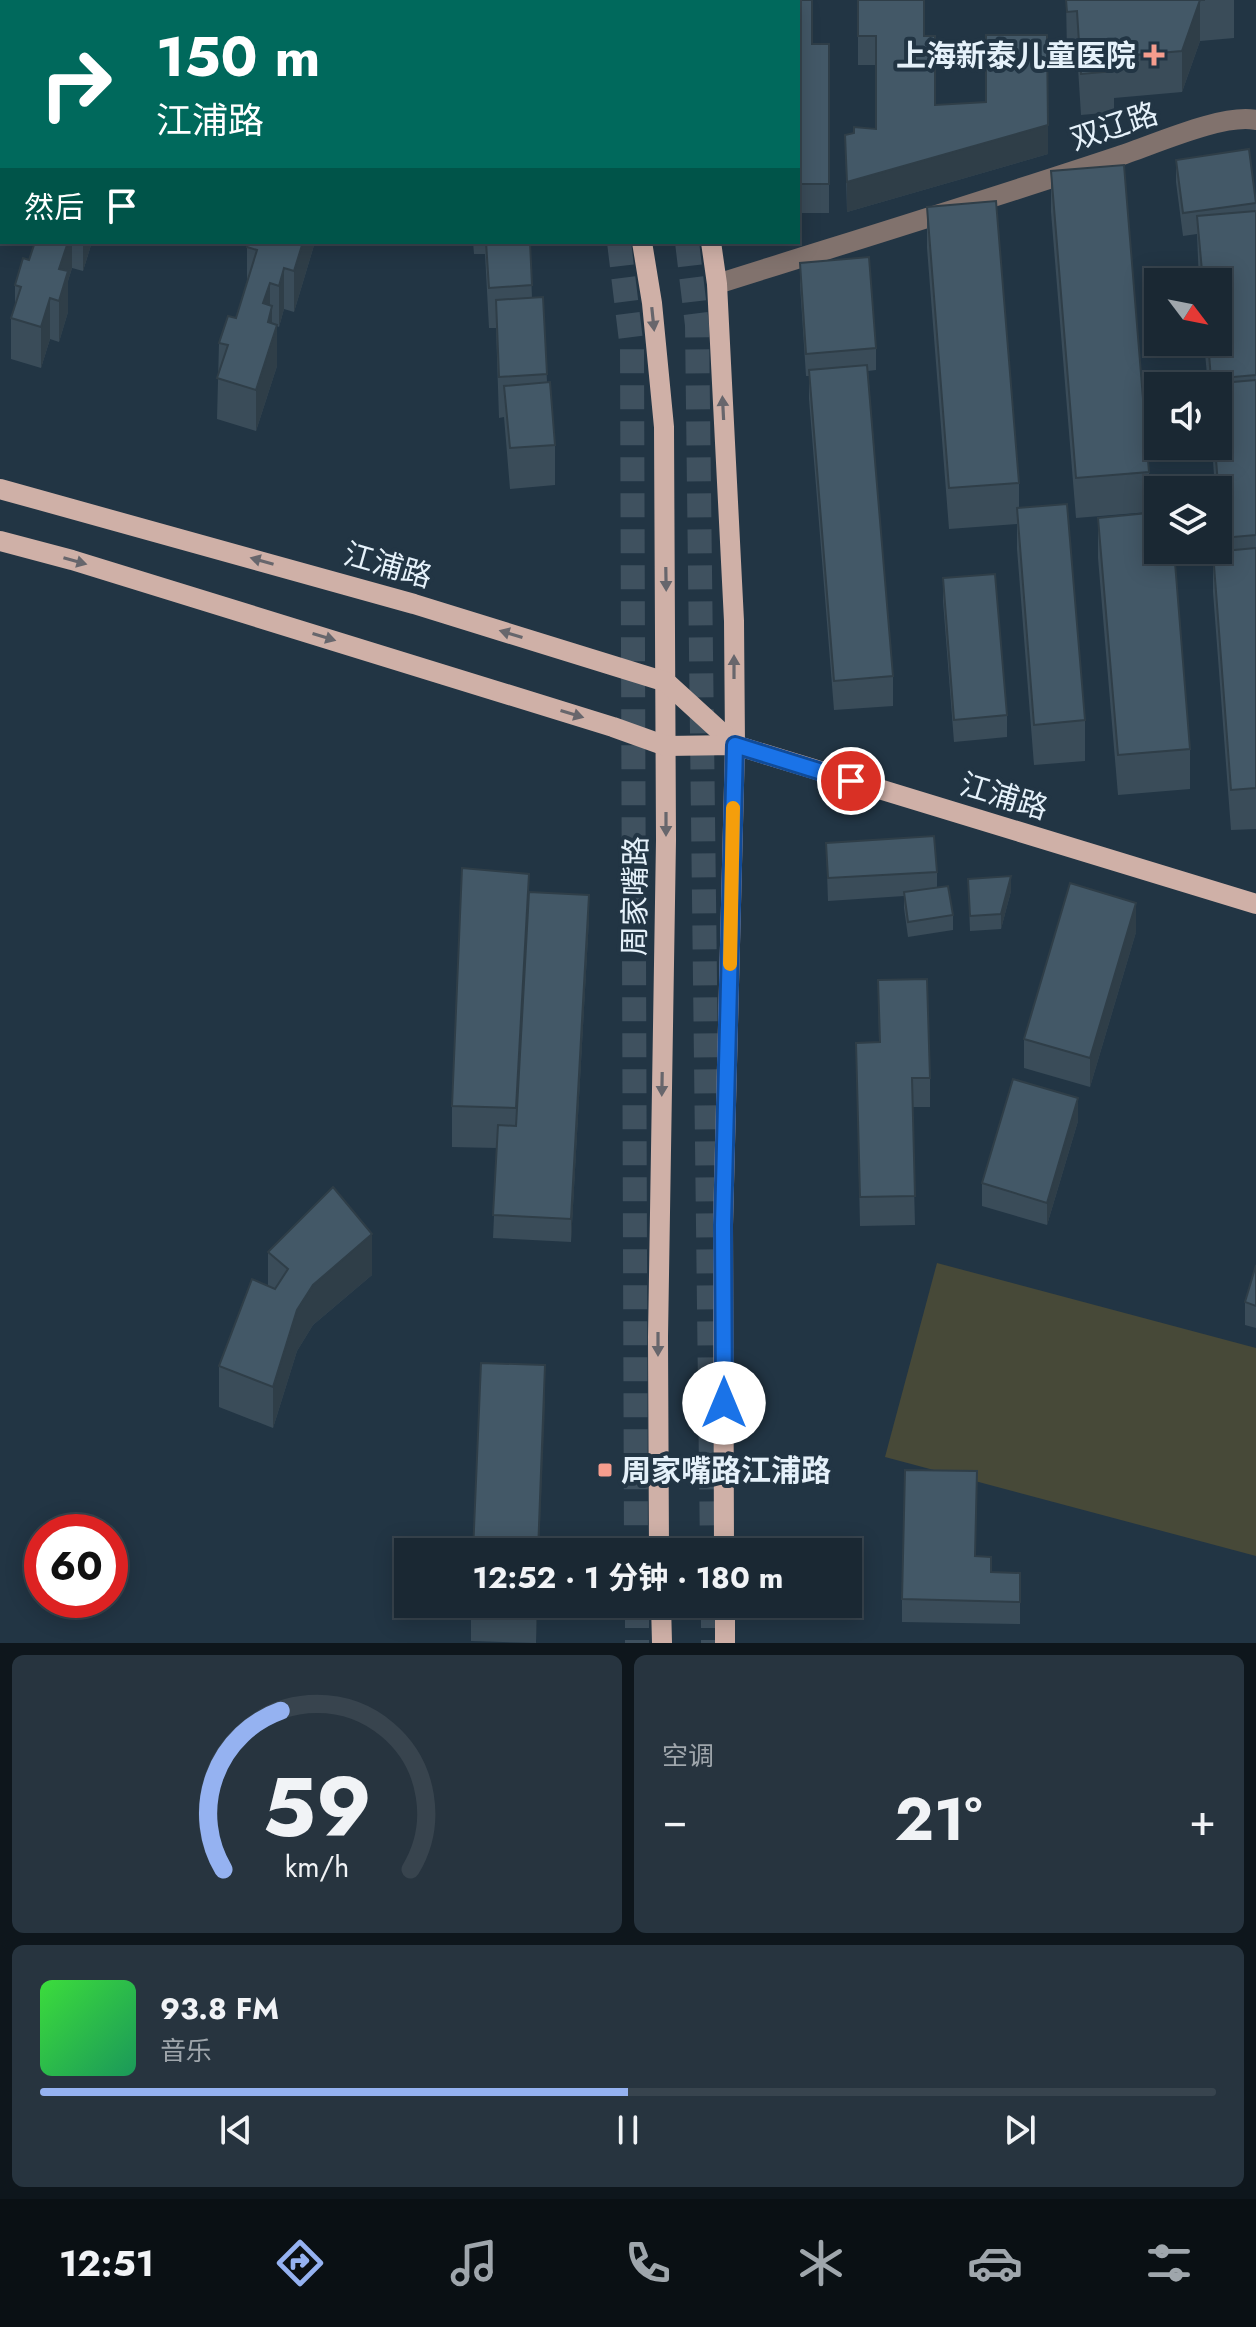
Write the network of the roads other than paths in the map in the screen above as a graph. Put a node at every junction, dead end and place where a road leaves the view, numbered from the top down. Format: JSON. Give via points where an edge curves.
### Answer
{"nodes":[{"id":1,"x":1256,"y":120,"type":"edge"},
{"id":2,"x":642,"y":244,"type":"edge"},
{"id":3,"x":711,"y":244,"type":"edge"},
{"id":4,"x":717,"y":284,"type":"junction"},
{"id":5,"x":0,"y":489,"type":"edge"},
{"id":6,"x":0,"y":541,"type":"edge"},
{"id":7,"x":666,"y":682,"type":"junction"},
{"id":8,"x":735,"y":745,"type":"junction"},
{"id":9,"x":666,"y":746,"type":"junction"},
{"id":10,"x":1256,"y":904,"type":"edge"},
{"id":11,"x":659,"y":1538,"type":"edge"},
{"id":12,"x":724,"y":1538,"type":"edge"},
{"id":13,"x":661,"y":1618,"type":"edge"},
{"id":14,"x":725,"y":1618,"type":"edge"},
{"id":15,"x":662,"y":1643,"type":"edge"},
{"id":16,"x":725,"y":1643,"type":"edge"}],
"edges":[{"from":1,"to":4,"type":"street","name":"双辽路","via":[[1210,125]]},
{"from":2,"to":7,"type":"main road","name":"周家嘴路","one_way":true,"via":[[664,427]]},
{"from":3,"to":4,"type":"main road"},
{"from":8,"to":4,"type":"main road","one_way":true},
{"from":7,"to":5,"type":"main road","name":"江浦路","one_way":true,"via":[[331,580]]},
{"from":6,"to":9,"type":"main road","name":"江浦路","one_way":true},
{"from":7,"to":8,"type":"main road","name":"江浦路"},
{"from":7,"to":9,"type":"main road","name":"周家嘴路"},
{"from":8,"to":9,"type":"main road","name":"江浦路"},
{"from":8,"to":10,"type":"main road","name":"江浦路"},
{"from":8,"to":12,"type":"main road","via":[[723,1225]]},
{"from":9,"to":11,"type":"main road","name":"周家嘴路","one_way":true},
{"from":13,"to":15,"type":"main road"},
{"from":14,"to":16,"type":"main road"}]}
